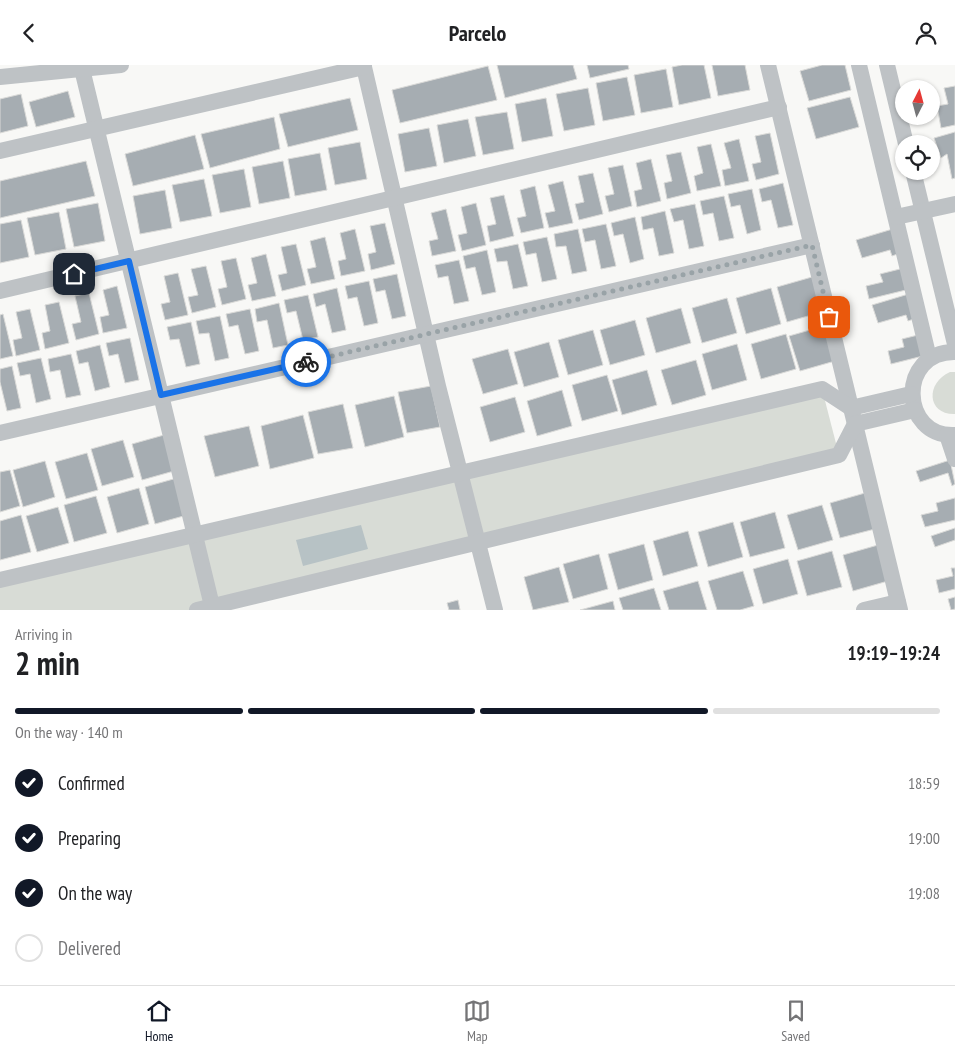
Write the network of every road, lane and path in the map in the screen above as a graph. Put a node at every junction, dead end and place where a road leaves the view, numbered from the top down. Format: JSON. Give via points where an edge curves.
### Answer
{"nodes":[{"id":1,"x":121,"y":65,"type":"edge"},
{"id":2,"x":768,"y":65,"type":"edge"},
{"id":3,"x":887,"y":65,"type":"edge"},
{"id":4,"x":364,"y":66,"type":"edge"},
{"id":5,"x":864,"y":66,"type":"edge"},
{"id":6,"x":82,"y":69,"type":"junction"},
{"id":7,"x":0,"y":77,"type":"edge"},
{"id":8,"x":779,"y":107,"type":"junction"},
{"id":9,"x":97,"y":130,"type":"junction"},
{"id":10,"x":904,"y":135,"type":"edge"},
{"id":11,"x":0,"y":151,"type":"edge"},
{"id":12,"x":915,"y":180,"type":"edge"},
{"id":13,"x":395,"y":198,"type":"junction"},
{"id":14,"x":955,"y":204,"type":"edge"},
{"id":15,"x":923,"y":211,"type":"junction"},
{"id":16,"x":896,"y":217,"type":"junction"},
{"id":17,"x":812,"y":245,"type":"junction"},
{"id":18,"x":129,"y":261,"type":"junction"},
{"id":19,"x":0,"y":291,"type":"edge"},
{"id":20,"x":427,"y":333,"type":"junction"},
{"id":21,"x":955,"y":344,"type":"edge"},
{"id":22,"x":955,"y":351,"type":"edge"},
{"id":23,"x":929,"y":358,"type":"junction"},
{"id":24,"x":161,"y":395,"type":"junction"},
{"id":25,"x":913,"y":402,"type":"junction"},
{"id":26,"x":853,"y":416,"type":"junction"},
{"id":27,"x":0,"y":433,"type":"edge"},
{"id":28,"x":951,"y":435,"type":"edge"},
{"id":29,"x":955,"y":459,"type":"edge"},
{"id":30,"x":460,"y":473,"type":"junction"},
{"id":31,"x":195,"y":536,"type":"junction"},
{"id":32,"x":476,"y":543,"type":"junction"},
{"id":33,"x":0,"y":580,"type":"edge"},
{"id":34,"x":899,"y":606,"type":"edge"},
{"id":35,"x":208,"y":609,"type":"edge"},
{"id":36,"x":495,"y":610,"type":"edge"},
{"id":37,"x":864,"y":610,"type":"edge"}],
"edges":[{"from":1,"to":6,"type":"street"},
{"from":2,"to":8,"type":"street"},
{"from":3,"to":10,"type":"street"},
{"from":4,"to":9,"type":"street"},
{"from":4,"to":13,"type":"street"},
{"from":5,"to":16,"type":"street"},
{"from":6,"to":7,"type":"street"},
{"from":6,"to":9,"type":"street"},
{"from":8,"to":13,"type":"street"},
{"from":8,"to":17,"type":"street"},
{"from":9,"to":11,"type":"street"},
{"from":9,"to":18,"type":"street"},
{"from":12,"to":15,"type":"street"},
{"from":13,"to":18,"type":"street"},
{"from":13,"to":20,"type":"street"},
{"from":14,"to":15,"type":"street"},
{"from":15,"to":16,"type":"street"},
{"from":15,"to":21,"type":"street"},
{"from":16,"to":23,"type":"street"},
{"from":17,"to":20,"type":"street"},
{"from":17,"to":26,"type":"street"},
{"from":18,"to":19,"type":"street"},
{"from":18,"to":24,"type":"street"},
{"from":20,"to":24,"type":"street"},
{"from":20,"to":30,"type":"street"},
{"from":22,"to":23,"type":"street"},
{"from":23,"to":25,"type":"street","via":[[915,375]]},
{"from":24,"to":27,"type":"street"},
{"from":24,"to":31,"type":"street"},
{"from":25,"to":26,"type":"street"},
{"from":25,"to":28,"type":"street","via":[[922,421],[932,429]]},
{"from":26,"to":30,"type":"street","via":[[822,389]]},
{"from":26,"to":32,"type":"street","via":[[839,455]]},
{"from":26,"to":34,"type":"street"},
{"from":28,"to":29,"type":"street"},
{"from":30,"to":31,"type":"street"},
{"from":30,"to":32,"type":"street"},
{"from":31,"to":33,"type":"street"},
{"from":31,"to":35,"type":"street"},
{"from":32,"to":35,"type":"street"},
{"from":32,"to":36,"type":"street"},
{"from":34,"to":37,"type":"street"}]}
